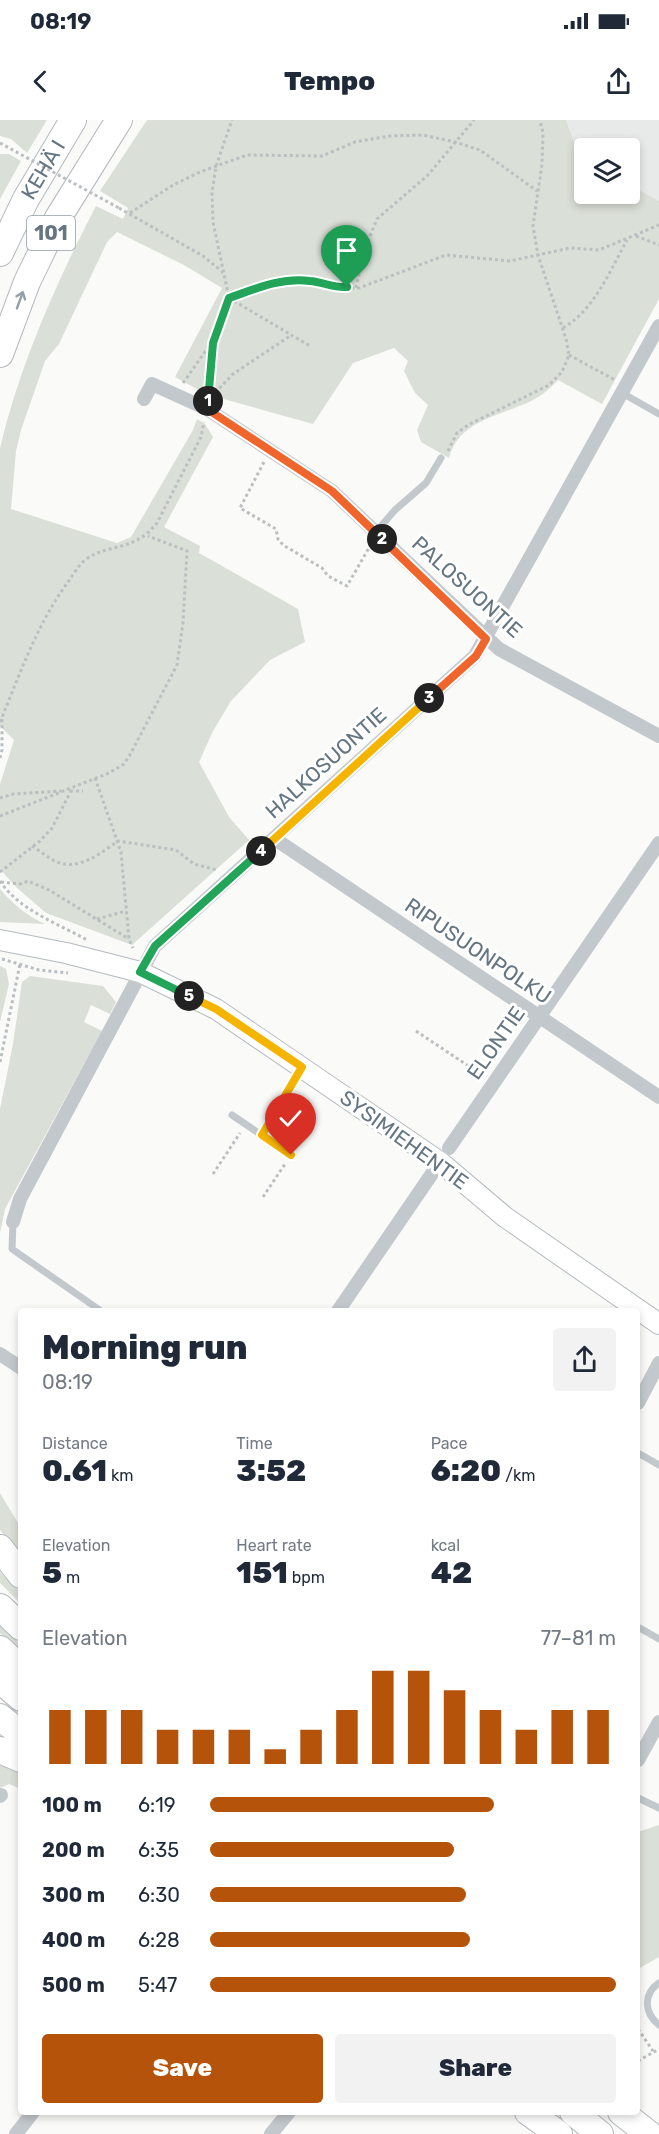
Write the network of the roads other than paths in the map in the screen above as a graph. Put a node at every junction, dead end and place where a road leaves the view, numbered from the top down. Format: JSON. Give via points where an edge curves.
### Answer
{"nodes":[{"id":1,"x":73,"y":120,"type":"edge"},
{"id":2,"x":119,"y":120,"type":"edge"},
{"id":3,"x":26,"y":199,"type":"junction"},
{"id":4,"x":0,"y":243,"type":"edge"},
{"id":5,"x":0,"y":253,"type":"edge"},
{"id":6,"x":659,"y":326,"type":"edge"},
{"id":7,"x":0,"y":354,"type":"edge"},
{"id":8,"x":619,"y":387,"type":"junction"},
{"id":9,"x":144,"y":399,"type":"dead end"},
{"id":10,"x":659,"y":414,"type":"edge"},
{"id":11,"x":439,"y":461,"type":"road end"},
{"id":12,"x":376,"y":533,"type":"junction"},
{"id":13,"x":486,"y":639,"type":"junction"},
{"id":14,"x":659,"y":736,"type":"edge"},
{"id":15,"x":275,"y":838,"type":"junction"},
{"id":16,"x":659,"y":843,"type":"edge"},
{"id":17,"x":0,"y":940,"type":"edge"},
{"id":18,"x":140,"y":972,"type":"junction"},
{"id":19,"x":540,"y":1018,"type":"junction"},
{"id":20,"x":302,"y":1067,"type":"junction"},
{"id":21,"x":659,"y":1097,"type":"edge"},
{"id":22,"x":232,"y":1115,"type":"dead end"},
{"id":23,"x":262,"y":1135,"type":"junction"},
{"id":24,"x":291,"y":1155,"type":"road end"},
{"id":25,"x":444,"y":1155,"type":"junction"},
{"id":26,"x":13,"y":1222,"type":"joint"},
{"id":27,"x":97,"y":1308,"type":"edge"},
{"id":28,"x":340,"y":1308,"type":"edge"},
{"id":29,"x":636,"y":1308,"type":"edge"},
{"id":30,"x":640,"y":1311,"type":"edge"},
{"id":31,"x":659,"y":1324,"type":"edge"},
{"id":32,"x":0,"y":1354,"type":"edge"},
{"id":33,"x":659,"y":1363,"type":"edge"},
{"id":34,"x":18,"y":1366,"type":"edge"},
{"id":35,"x":640,"y":1399,"type":"edge"},
{"id":36,"x":640,"y":1454,"type":"edge"},
{"id":37,"x":659,"y":1465,"type":"edge"},
{"id":38,"x":0,"y":1548,"type":"edge"},
{"id":39,"x":0,"y":1560,"type":"edge"},
{"id":40,"x":18,"y":1571,"type":"edge"},
{"id":41,"x":18,"y":1576,"type":"edge"},
{"id":42,"x":0,"y":1607,"type":"edge"},
{"id":43,"x":18,"y":1624,"type":"edge"},
{"id":44,"x":640,"y":1628,"type":"edge"},
{"id":45,"x":659,"y":1639,"type":"edge"},
{"id":46,"x":0,"y":1649,"type":"edge"},
{"id":47,"x":18,"y":1666,"type":"edge"},
{"id":48,"x":0,"y":1680,"type":"edge"},
{"id":49,"x":18,"y":1695,"type":"edge"},
{"id":50,"x":0,"y":1717,"type":"edge"},
{"id":51,"x":659,"y":1722,"type":"edge"},
{"id":52,"x":18,"y":1732,"type":"edge"},
{"id":53,"x":0,"y":1750,"type":"edge"},
{"id":54,"x":640,"y":1756,"type":"edge"},
{"id":55,"x":18,"y":1758,"type":"edge"},
{"id":56,"x":640,"y":1799,"type":"edge"},
{"id":57,"x":659,"y":1808,"type":"edge"},
{"id":58,"x":659,"y":1983,"type":"edge"},
{"id":59,"x":659,"y":2025,"type":"edge"},
{"id":60,"x":31,"y":2115,"type":"edge"},
{"id":61,"x":287,"y":2115,"type":"edge"},
{"id":62,"x":532,"y":2115,"type":"edge"},
{"id":63,"x":577,"y":2115,"type":"edge"},
{"id":64,"x":625,"y":2115,"type":"edge"},
{"id":65,"x":16,"y":2134,"type":"edge"},
{"id":66,"x":271,"y":2134,"type":"edge"},
{"id":67,"x":559,"y":2134,"type":"edge"},
{"id":68,"x":600,"y":2134,"type":"edge"},
{"id":69,"x":649,"y":2134,"type":"edge"}],
"edges":[{"from":1,"to":3,"type":"highway","name":"KEHÄ I","number":"101"},
{"from":7,"to":2,"type":"highway","name":"KEHÄ I","number":"101","one_way":true,"via":[[27,282],[58,218]]},
{"from":3,"to":4,"type":"highway"},
{"from":3,"to":5,"type":"highway","name":"KEHÄ I","number":"101"},
{"from":6,"to":8,"type":"street","name":"HALKOSUONTIE"},
{"from":8,"to":10,"type":"lane"},
{"from":8,"to":13,"type":"street","name":"HALKOSUONTIE"},
{"from":9,"to":12,"type":"street","name":"PALOSUONTIE","via":[[152,384],[208,405],[332,491]]},
{"from":11,"to":12,"type":"lane","via":[[426,483]]},
{"from":12,"to":13,"type":"street","name":"PALOSUONTIE"},
{"from":13,"to":14,"type":"street","name":"PALOSUONTIE"},
{"from":13,"to":15,"type":"street","name":"HALKOSUONTIE","via":[[476,656]]},
{"from":15,"to":18,"type":"street","name":"HALKOSUONTIE","via":[[155,946]]},
{"from":15,"to":19,"type":"street","name":"RIPUSUONPOLKU"},
{"from":16,"to":19,"type":"street","name":"ELONTIE"},
{"from":17,"to":18,"type":"street","name":"SYSIMIEHENTIE"},
{"from":18,"to":20,"type":"street","name":"SYSIMIEHENTIE","via":[[216,1009]]},
{"from":18,"to":26,"type":"street","name":"HALKOSUONTIE","via":[[20,1198]]},
{"from":19,"to":21,"type":"street","name":"RIPUSUONPOLKU"},
{"from":19,"to":25,"type":"street","name":"ELONTIE"},
{"from":20,"to":23,"type":"lane"},
{"from":20,"to":25,"type":"street","name":"SYSIMIEHENTIE"},
{"from":22,"to":23,"type":"lane"},
{"from":23,"to":24,"type":"lane"},
{"from":25,"to":28,"type":"street","name":"ELONTIE"},
{"from":25,"to":29,"type":"street","name":"SYSIMIEHENTIE","via":[[505,1217]]},
{"from":26,"to":27,"type":"lane","via":[[12,1249]]},
{"from":30,"to":31,"type":"street","name":"SYSIMIEHENTIE"},
{"from":32,"to":34,"type":"street"},
{"from":33,"to":35,"type":"street"},
{"from":36,"to":37,"type":"lane"},
{"from":38,"to":40,"type":"highway"},
{"from":39,"to":41,"type":"highway"},
{"from":42,"to":43,"type":"highway"},
{"from":44,"to":45,"type":"lane"},
{"from":46,"to":47,"type":"highway"},
{"from":48,"to":49,"type":"highway"},
{"from":50,"to":52,"type":"highway"},
{"from":51,"to":54,"type":"street"},
{"from":53,"to":55,"type":"highway"},
{"from":56,"to":57,"type":"lane"},
{"from":58,"to":59,"type":"lane","via":[[646,2001],[648,2013]]},
{"from":60,"to":65,"type":"street"},
{"from":61,"to":66,"type":"street"},
{"from":62,"to":67,"type":"highway"},
{"from":63,"to":68,"type":"highway"},
{"from":64,"to":69,"type":"highway"}]}
